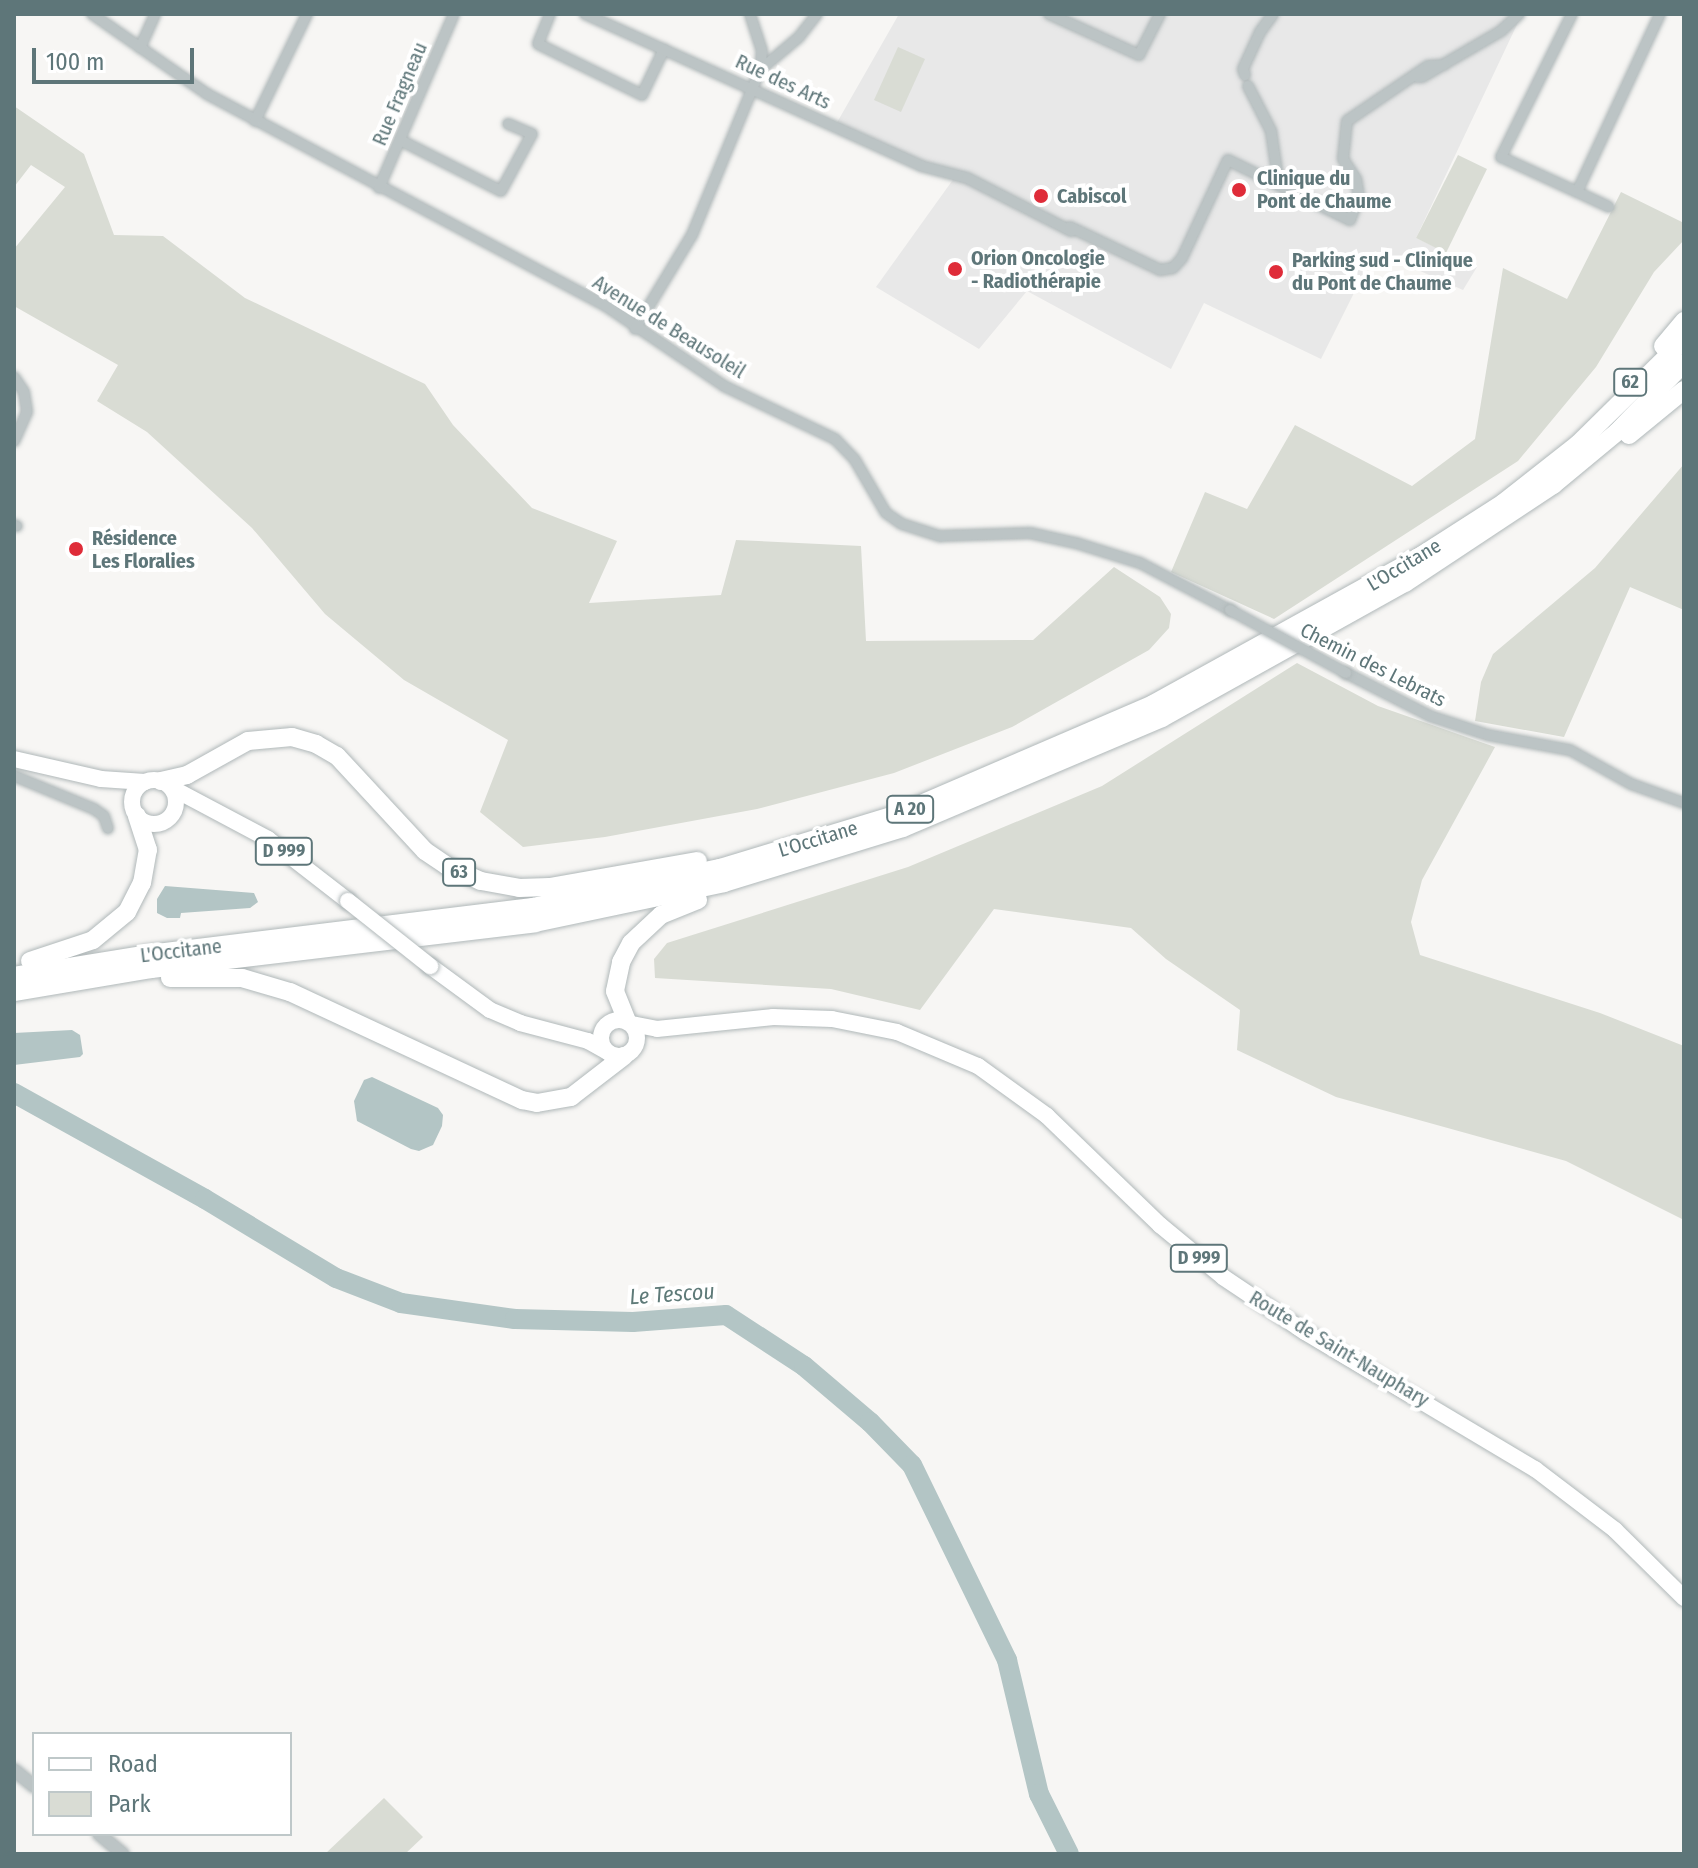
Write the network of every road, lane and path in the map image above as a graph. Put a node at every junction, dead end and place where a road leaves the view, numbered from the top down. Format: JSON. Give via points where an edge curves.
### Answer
{"nodes":[{"id":1,"x":92,"y":14,"type":"edge"},
{"id":2,"x":155,"y":14,"type":"edge"},
{"id":3,"x":307,"y":14,"type":"edge"},
{"id":4,"x":454,"y":14,"type":"edge"},
{"id":5,"x":550,"y":14,"type":"edge"},
{"id":6,"x":585,"y":14,"type":"edge"},
{"id":7,"x":750,"y":14,"type":"edge"},
{"id":8,"x":817,"y":14,"type":"edge"},
{"id":9,"x":1049,"y":14,"type":"edge"},
{"id":10,"x":1160,"y":14,"type":"edge"},
{"id":11,"x":1273,"y":14,"type":"edge"},
{"id":12,"x":1519,"y":14,"type":"edge"},
{"id":13,"x":1572,"y":14,"type":"edge"},
{"id":14,"x":1660,"y":14,"type":"edge"},
{"id":15,"x":140,"y":48,"type":"junction"},
{"id":16,"x":664,"y":49,"type":"junction"},
{"id":17,"x":760,"y":70,"type":"junction"},
{"id":18,"x":753,"y":87,"type":"junction"},
{"id":19,"x":255,"y":121,"type":"junction"},
{"id":20,"x":508,"y":124,"type":"dead end"},
{"id":21,"x":400,"y":140,"type":"junction"},
{"id":22,"x":1279,"y":185,"type":"junction"},
{"id":23,"x":379,"y":188,"type":"junction"},
{"id":24,"x":1577,"y":192,"type":"junction"},
{"id":25,"x":1609,"y":207,"type":"dead end"},
{"id":26,"x":1684,"y":321,"type":"edge"},
{"id":27,"x":635,"y":329,"type":"junction"},
{"id":28,"x":1684,"y":340,"type":"edge"},
{"id":29,"x":1684,"y":363,"type":"edge"},
{"id":30,"x":14,"y":377,"type":"edge"},
{"id":31,"x":1684,"y":390,"type":"edge"},
{"id":32,"x":14,"y":441,"type":"edge"},
{"id":33,"x":1578,"y":444,"type":"junction"},
{"id":34,"x":1553,"y":485,"type":"junction"},
{"id":35,"x":1230,"y":610,"type":"joint"},
{"id":36,"x":14,"y":759,"type":"edge"},
{"id":37,"x":14,"y":776,"type":"edge"},
{"id":38,"x":101,"y":779,"type":"junction"},
{"id":39,"x":159,"y":784,"type":"junction"},
{"id":40,"x":1684,"y":803,"type":"edge"},
{"id":41,"x":215,"y":810,"type":"junction"},
{"id":42,"x":135,"y":813,"type":"junction"},
{"id":43,"x":168,"y":819,"type":"junction"},
{"id":44,"x":108,"y":828,"type":"dead end"},
{"id":45,"x":813,"y":850,"type":"junction"},
{"id":46,"x":14,"y":965,"type":"edge"},
{"id":47,"x":14,"y":976,"type":"edge"},
{"id":48,"x":55,"y":983,"type":"junction"},
{"id":49,"x":14,"y":992,"type":"edge"},
{"id":50,"x":629,"y":1022,"type":"junction"},
{"id":51,"x":605,"y":1025,"type":"junction"},
{"id":52,"x":686,"y":1028,"type":"junction"},
{"id":53,"x":548,"y":1031,"type":"junction"},
{"id":54,"x":621,"y":1052,"type":"junction"},
{"id":55,"x":1684,"y":1598,"type":"edge"},
{"id":56,"x":14,"y":1770,"type":"edge"},
{"id":57,"x":32,"y":1784,"type":"edge"},
{"id":58,"x":101,"y":1836,"type":"edge"},
{"id":59,"x":123,"y":1854,"type":"edge"}],
"edges":[{"from":1,"to":15,"type":"street","name":"Avenue de Beausoleil"},
{"from":2,"to":15,"type":"street"},
{"from":3,"to":19,"type":"street"},
{"from":4,"to":21,"type":"street","name":"Rue Fragneau"},
{"from":5,"to":16,"type":"street","via":[[538,44],[642,95]]},
{"from":6,"to":16,"type":"street","name":"Rue des Arts"},
{"from":7,"to":17,"type":"street","via":[[762,51]]},
{"from":8,"to":17,"type":"street"},
{"from":9,"to":10,"type":"street","via":[[1139,55]]},
{"from":11,"to":22,"type":"street","via":[[1243,69],[1271,131]]},
{"from":12,"to":22,"type":"street","via":[[1501,31],[1422,77],[1414,76],[1347,121],[1343,159],[1356,179],[1359,197],[1350,220]]},
{"from":13,"to":24,"type":"street","via":[[1501,157]]},
{"from":14,"to":24,"type":"street"},
{"from":15,"to":19,"type":"street","name":"Avenue de Beausoleil"},
{"from":16,"to":18,"type":"street","name":"Rue des Arts"},
{"from":17,"to":18,"type":"street"},
{"from":18,"to":22,"type":"street","name":"Rue des Arts","via":[[921,166],[967,178],[1074,226],[1160,270],[1173,268],[1182,258],[1228,160]]},
{"from":18,"to":27,"type":"street","via":[[686,246]]},
{"from":19,"to":23,"type":"street","name":"Avenue de Beausoleil"},
{"from":20,"to":21,"type":"street","via":[[532,134],[501,191]]},
{"from":21,"to":23,"type":"street","name":"Rue Fragneau"},
{"from":23,"to":27,"type":"street","name":"Avenue de Beausoleil","via":[[606,306]]},
{"from":24,"to":25,"type":"street"},
{"from":26,"to":33,"type":"highway","number":"62"},
{"from":27,"to":35,"type":"street","name":"Avenue de Beausoleil","via":[[724,386],[835,439],[855,460],[886,513],[902,524],[940,536],[1030,533],[1076,543],[1140,563]]},
{"from":28,"to":33,"type":"highway","name":"L'Occitane","number":"A 20"},
{"from":29,"to":34,"type":"highway","name":"L'Occitane","number":"A 20","via":[[1617,432]]},
{"from":30,"to":32,"type":"street","via":[[24,392],[27,412]]},
{"from":31,"to":34,"type":"highway","number":"62","via":[[1604,455]]},
{"from":33,"to":45,"type":"highway","name":"L'Occitane","number":"A 20","via":[[1503,503],[1419,557],[1153,704]]},
{"from":34,"to":45,"type":"highway","name":"L'Occitane","number":"A 20","via":[[1419,575],[1162,718],[992,793]]},
{"from":35,"to":40,"type":"street","name":"Chemin des Lebrats","bridge":true,"via":[[1430,716],[1488,735],[1570,750],[1631,784]]},
{"from":36,"to":38,"type":"main road","number":"D 999"},
{"from":37,"to":44,"type":"street","via":[[94,809]]},
{"from":38,"to":39,"type":"main road","number":"D 999"},
{"from":38,"to":42,"type":"main road","number":"D 999","via":[[115,786]]},
{"from":39,"to":41,"type":"main road","number":"D 999"},
{"from":39,"to":42,"type":"main road","via":[[134,793]]},
{"from":39,"to":43,"type":"main road","via":[[176,804]]},
{"from":39,"to":45,"type":"highway","number":"63","via":[[187,775],[248,741],[304,740],[348,766],[425,851],[470,877],[519,888]]},
{"from":41,"to":43,"type":"main road","via":[[190,810]]},
{"from":41,"to":53,"type":"main road","number":"D 999","bridge":true,"via":[[268,839],[490,1010]]},
{"from":42,"to":43,"type":"main road","via":[[156,824]]},
{"from":42,"to":46,"type":"highway","via":[[148,850],[142,883],[127,912],[105,933],[78,947]]},
{"from":45,"to":47,"type":"highway","name":"L'Occitane","number":"A 20","via":[[533,907],[149,954]]},
{"from":45,"to":48,"type":"highway","name":"L'Occitane","number":"A 20","via":[[680,894],[535,923]]},
{"from":45,"to":50,"type":"highway","via":[[648,925],[631,943],[616,977],[617,1001]]},
{"from":48,"to":49,"type":"highway","name":"L'Occitane","number":"A 20"},
{"from":48,"to":54,"type":"highway","via":[[213,976],[264,983],[502,1093],[537,1103],[583,1091]]},
{"from":50,"to":51,"type":"main road","via":[[615,1019]]},
{"from":50,"to":52,"type":"main road","name":"Route de Saint-Nauphary","number":"D 999"},
{"from":50,"to":54,"type":"main road","via":[[637,1033]]},
{"from":51,"to":53,"type":"main road","number":"D 999"},
{"from":51,"to":54,"type":"main road","via":[[600,1038]]},
{"from":52,"to":54,"type":"main road","name":"Route de Saint-Nauphary","number":"D 999"},
{"from":52,"to":55,"type":"main road","name":"Route de Saint-Nauphary","number":"D 999","via":[[773,1017],[846,1021],[916,1039],[978,1066],[1047,1116],[1160,1225],[1223,1277],[1535,1469],[1615,1530]]},
{"from":53,"to":54,"type":"main road","number":"D 999"},
{"from":56,"to":57,"type":"street"},
{"from":58,"to":59,"type":"street"}]}
